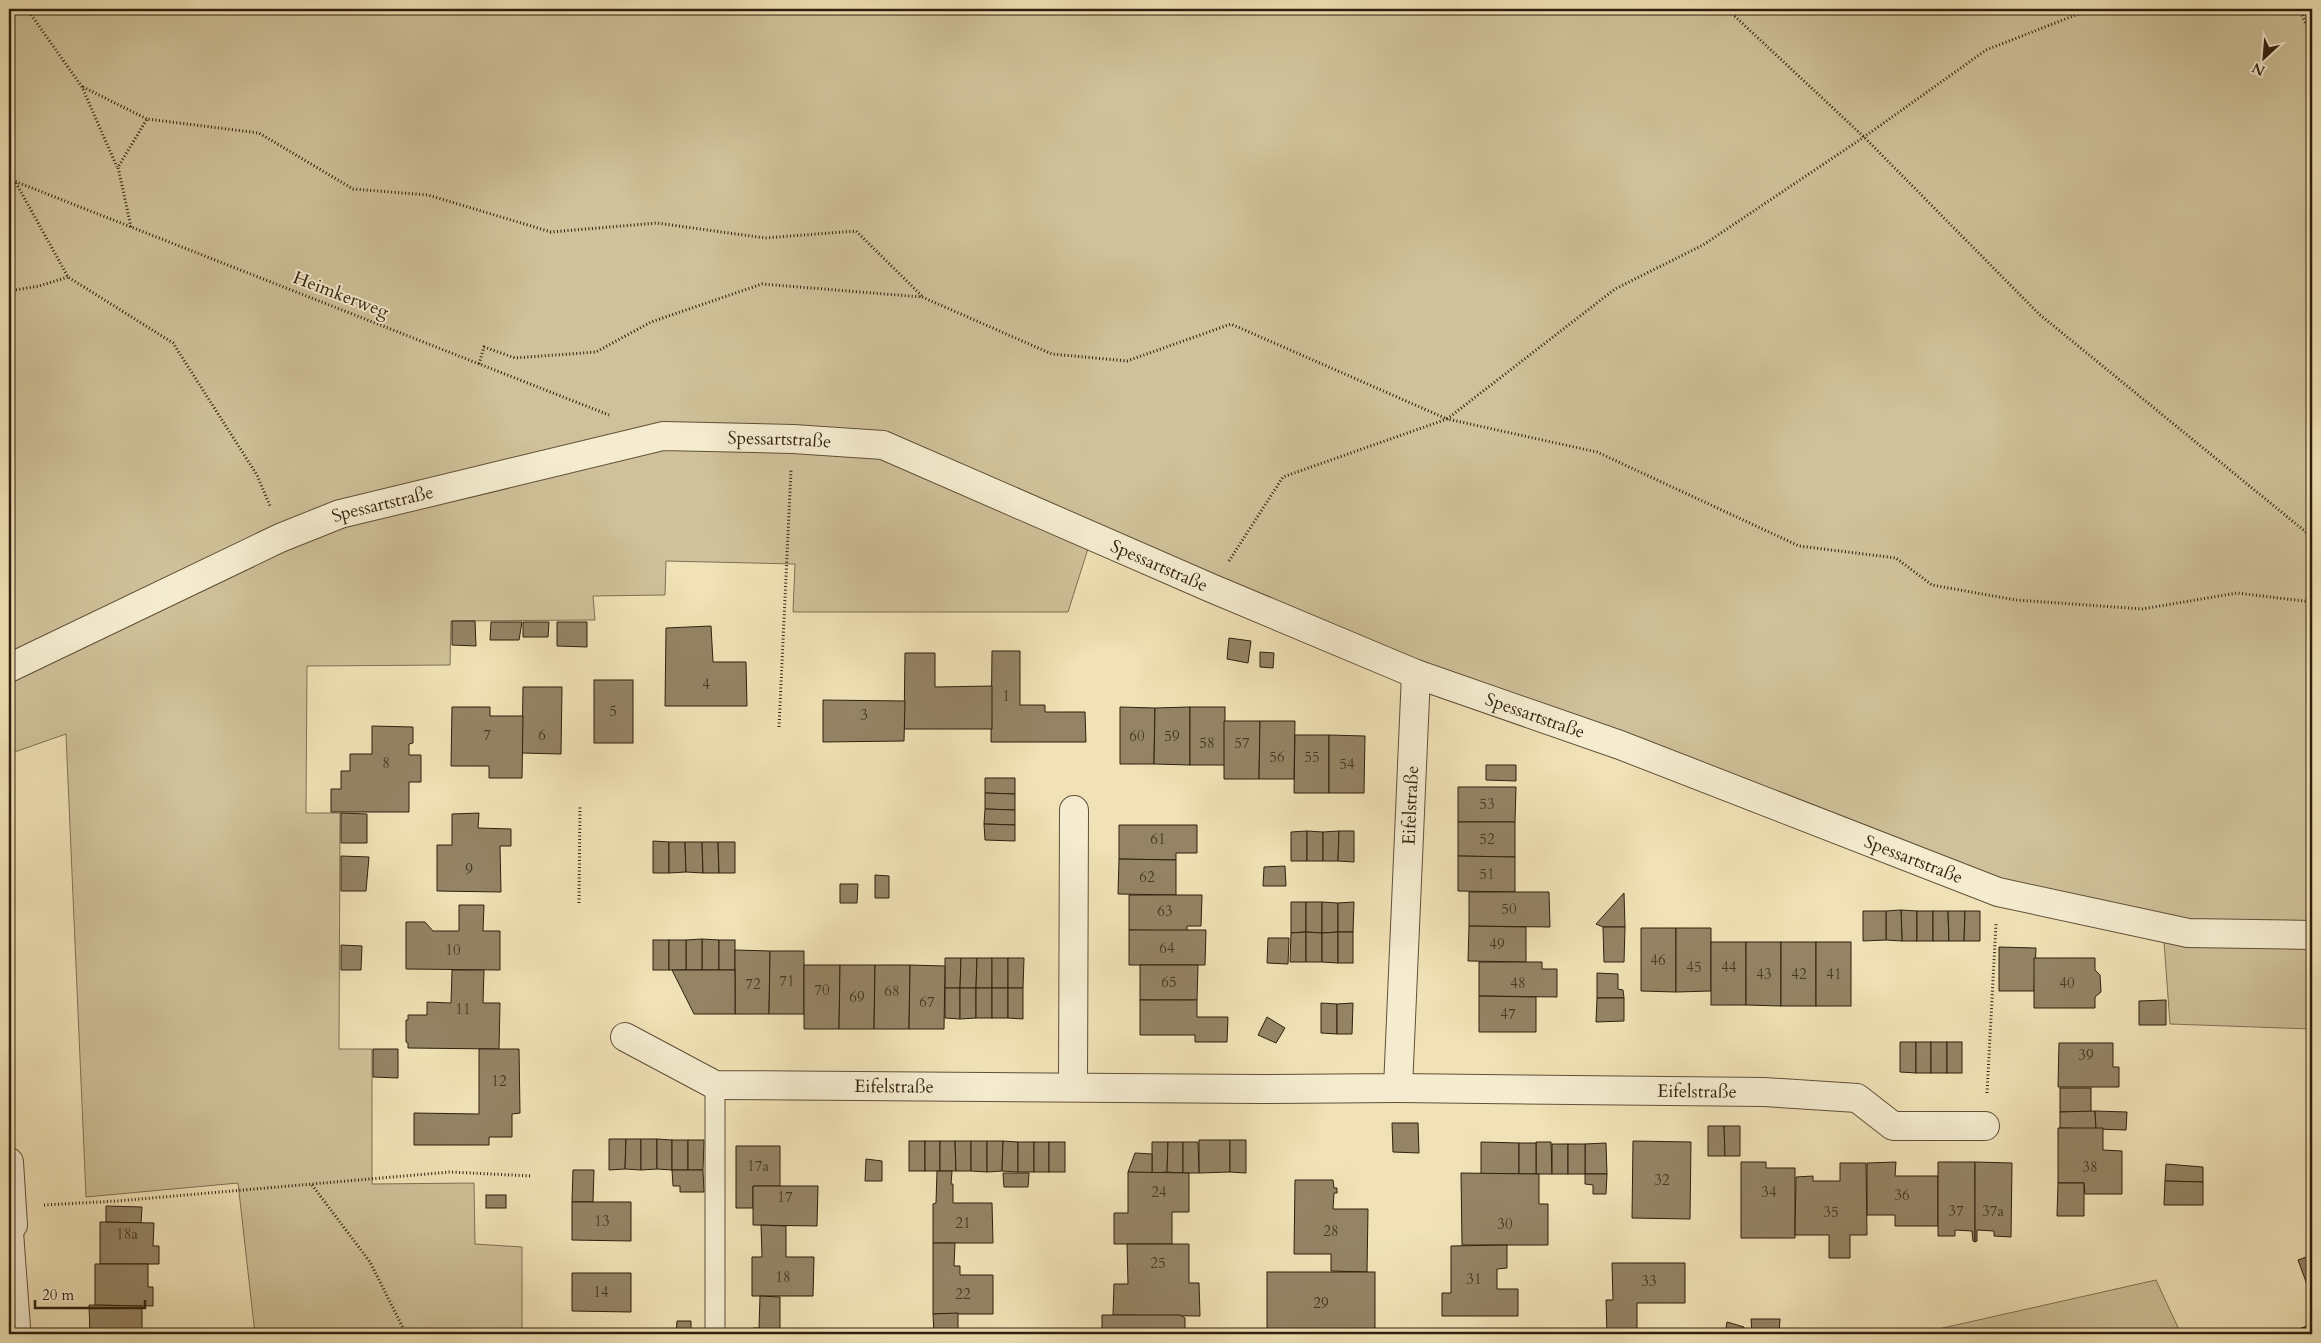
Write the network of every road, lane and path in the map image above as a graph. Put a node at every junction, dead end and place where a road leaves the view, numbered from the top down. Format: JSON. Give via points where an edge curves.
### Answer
{"nodes":[{"id":1,"x":27,"y":9,"type":"edge"},
{"id":2,"x":1727,"y":9,"type":"edge"},
{"id":3,"x":2091,"y":9,"type":"edge"},
{"id":4,"x":2299,"y":9,"type":"edge"},
{"id":5,"x":2312,"y":36,"type":"edge"},
{"id":6,"x":82,"y":87,"type":"junction"},
{"id":7,"x":147,"y":119,"type":"junction"},
{"id":8,"x":1864,"y":137,"type":"junction"},
{"id":9,"x":118,"y":167,"type":"junction"},
{"id":10,"x":9,"y":179,"type":"edge"},
{"id":11,"x":16,"y":182,"type":"junction"},
{"id":12,"x":132,"y":228,"type":"junction"},
{"id":13,"x":68,"y":277,"type":"junction"},
{"id":14,"x":9,"y":291,"type":"edge"},
{"id":15,"x":922,"y":297,"type":"junction"},
{"id":16,"x":479,"y":364,"type":"junction"},
{"id":17,"x":617,"y":418,"type":"dead end"},
{"id":18,"x":1447,"y":419,"type":"junction"},
{"id":19,"x":793,"y":439,"type":"junction"},
{"id":20,"x":2312,"y":537,"type":"edge"},
{"id":21,"x":280,"y":538,"type":"junction"},
{"id":22,"x":1211,"y":588,"type":"junction"},
{"id":23,"x":2312,"y":602,"type":"edge"},
{"id":24,"x":9,"y":668,"type":"edge"},
{"id":25,"x":1416,"y":674,"type":"junction"},
{"id":26,"x":779,"y":727,"type":"dead end"},
{"id":27,"x":580,"y":805,"type":"dead end"},
{"id":28,"x":1074,"y":810,"type":"dead end"},
{"id":29,"x":1998,"y":892,"type":"junction"},
{"id":30,"x":579,"y":903,"type":"dead end"},
{"id":31,"x":2312,"y":935,"type":"edge"},
{"id":32,"x":625,"y":1037,"type":"dead end"},
{"id":33,"x":715,"y":1085,"type":"junction"},
{"id":34,"x":1074,"y":1087,"type":"junction"},
{"id":35,"x":1398,"y":1088,"type":"junction"},
{"id":36,"x":1985,"y":1126,"type":"joint"},
{"id":37,"x":9,"y":1162,"type":"edge"},
{"id":38,"x":532,"y":1176,"type":"dead end"},
{"id":39,"x":312,"y":1185,"type":"junction"},
{"id":40,"x":11,"y":1219,"type":"edge"},
{"id":41,"x":21,"y":1334,"type":"edge"},
{"id":42,"x":406,"y":1334,"type":"edge"},
{"id":43,"x":715,"y":1334,"type":"edge"}],
"edges":[{"from":1,"to":6,"type":"path"},
{"from":2,"to":8,"type":"path"},
{"from":3,"to":8,"type":"path","via":[[1986,50]]},
{"from":4,"to":5,"type":"path"},
{"from":6,"to":7,"type":"path"},
{"from":6,"to":9,"type":"path"},
{"from":7,"to":9,"type":"path"},
{"from":7,"to":15,"type":"path","via":[[259,133],[353,189],[428,195],[551,232],[657,223],[765,238],[856,230]]},
{"from":8,"to":18,"type":"path","via":[[1703,245],[1616,290]]},
{"from":8,"to":20,"type":"path","via":[[2039,314]]},
{"from":9,"to":12,"type":"path"},
{"from":10,"to":11,"type":"path","name":"Heimkerweg"},
{"from":11,"to":12,"type":"path","name":"Heimkerweg"},
{"from":11,"to":13,"type":"path"},
{"from":12,"to":16,"type":"path","name":"Heimkerweg"},
{"from":13,"to":14,"type":"path"},
{"from":13,"to":21,"type":"path","via":[[174,343],[257,475]]},
{"from":15,"to":16,"type":"path","via":[[762,284],[651,322],[596,352],[516,358],[484,347]]},
{"from":15,"to":18,"type":"path","via":[[1052,354],[1127,361],[1231,324]]},
{"from":16,"to":17,"type":"path","name":"Heimkerweg"},
{"from":18,"to":22,"type":"path","via":[[1284,477]]},
{"from":18,"to":23,"type":"path","via":[[1597,452],[1799,546],[1896,558],[1932,585],[2016,600],[2142,610],[2237,593]]},
{"from":19,"to":21,"type":"street","name":"Spessartstraße","via":[[663,436],[340,514]]},
{"from":19,"to":22,"type":"street","name":"Spessartstraße","via":[[884,445]]},
{"from":19,"to":26,"type":"path"},
{"from":21,"to":24,"type":"street","name":"Spessartstraße"},
{"from":22,"to":25,"type":"street","name":"Spessartstraße"},
{"from":25,"to":29,"type":"street","name":"Spessartstraße","via":[[1620,745]]},
{"from":25,"to":35,"type":"street","name":"Eifelstraße"},
{"from":27,"to":30,"type":"path"},
{"from":28,"to":34,"type":"street"},
{"from":29,"to":31,"type":"street","name":"Spessartstraße","via":[[2188,933]]},
{"from":29,"to":36,"type":"path"},
{"from":32,"to":33,"type":"street","name":"Eifelstraße"},
{"from":33,"to":34,"type":"street","name":"Eifelstraße"},
{"from":33,"to":43,"type":"lane"},
{"from":34,"to":35,"type":"street","name":"Eifelstraße"},
{"from":35,"to":36,"type":"street","name":"Eifelstraße","via":[[1764,1092],[1857,1098],[1893,1126]]},
{"from":37,"to":40,"type":"street"},
{"from":38,"to":39,"type":"path","via":[[450,1172]]},
{"from":39,"to":40,"type":"path","via":[[117,1201]]},
{"from":39,"to":42,"type":"path","via":[[370,1262]]},
{"from":40,"to":41,"type":"lane"}]}
